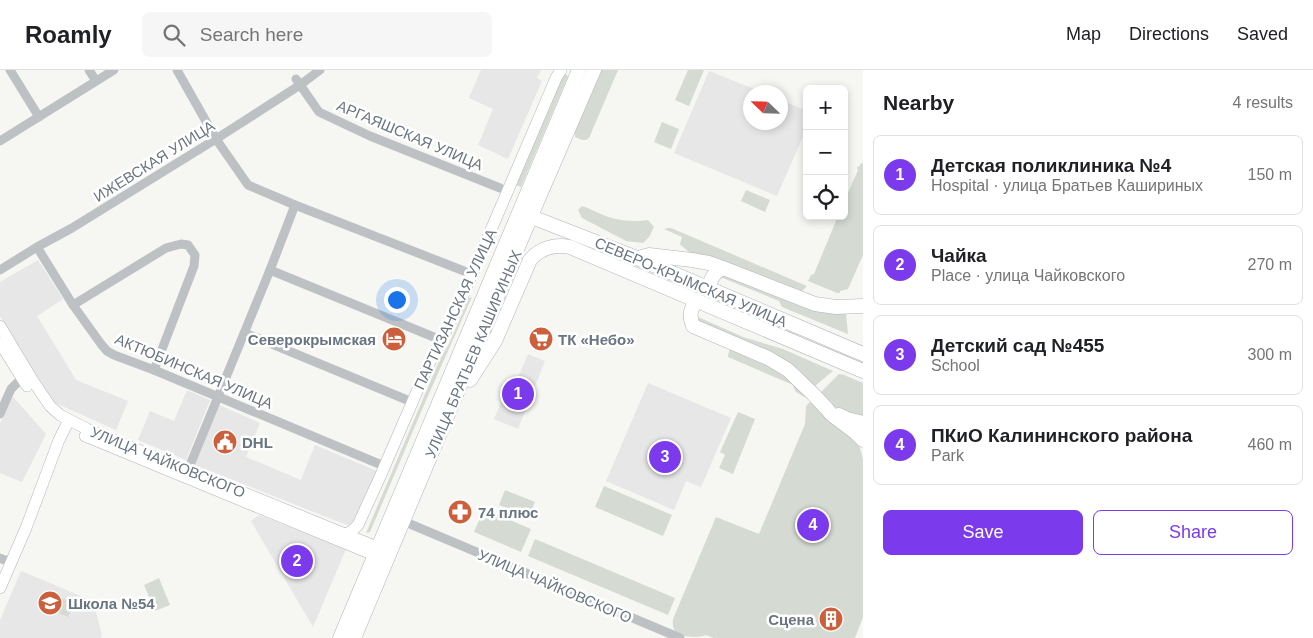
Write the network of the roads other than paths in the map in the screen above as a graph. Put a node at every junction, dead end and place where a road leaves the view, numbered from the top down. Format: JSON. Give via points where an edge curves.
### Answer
{"nodes":[{"id":1,"x":10,"y":70,"type":"edge"},
{"id":2,"x":90,"y":70,"type":"edge"},
{"id":3,"x":114,"y":70,"type":"edge"},
{"id":4,"x":177,"y":70,"type":"edge"},
{"id":5,"x":320,"y":70,"type":"edge"},
{"id":6,"x":579,"y":70,"type":"edge"},
{"id":7,"x":594,"y":70,"type":"edge"},
{"id":8,"x":560,"y":72,"type":"edge"},
{"id":9,"x":96,"y":81,"type":"junction"},
{"id":10,"x":298,"y":82,"type":"junction"},
{"id":11,"x":39,"y":118,"type":"junction"},
{"id":12,"x":216,"y":139,"type":"junction"},
{"id":13,"x":0,"y":141,"type":"edge"},
{"id":14,"x":500,"y":188,"type":"dead end"},
{"id":15,"x":295,"y":205,"type":"junction"},
{"id":16,"x":525,"y":214,"type":"junction"},
{"id":17,"x":495,"y":223,"type":"junction"},
{"id":18,"x":37,"y":247,"type":"junction"},
{"id":19,"x":637,"y":258,"type":"junction"},
{"id":20,"x":724,"y":268,"type":"junction"},
{"id":21,"x":0,"y":270,"type":"edge"},
{"id":22,"x":270,"y":270,"type":"junction"},
{"id":23,"x":464,"y":271,"type":"dead end"},
{"id":24,"x":708,"y":288,"type":"junction"},
{"id":25,"x":696,"y":300,"type":"junction"},
{"id":26,"x":73,"y":305,"type":"junction"},
{"id":27,"x":863,"y":306,"type":"edge"},
{"id":28,"x":0,"y":326,"type":"edge"},
{"id":29,"x":245,"y":333,"type":"junction"},
{"id":30,"x":441,"y":340,"type":"junction"},
{"id":31,"x":0,"y":343,"type":"edge"},
{"id":32,"x":863,"y":354,"type":"edge"},
{"id":33,"x":154,"y":370,"type":"junction"},
{"id":34,"x":863,"y":371,"type":"edge"},
{"id":35,"x":22,"y":378,"type":"junction"},
{"id":36,"x":219,"y":397,"type":"junction"},
{"id":37,"x":412,"y":402,"type":"junction"},
{"id":38,"x":827,"y":408,"type":"junction"},
{"id":39,"x":450,"y":410,"type":"junction"},
{"id":40,"x":0,"y":414,"type":"edge"},
{"id":41,"x":863,"y":423,"type":"edge"},
{"id":42,"x":67,"y":424,"type":"junction"},
{"id":43,"x":863,"y":431,"type":"edge"},
{"id":44,"x":863,"y":440,"type":"edge"},
{"id":45,"x":384,"y":466,"type":"junction"},
{"id":46,"x":188,"y":470,"type":"junction"},
{"id":47,"x":403,"y":521,"type":"junction"},
{"id":48,"x":345,"y":534,"type":"junction"},
{"id":49,"x":380,"y":553,"type":"junction"},
{"id":50,"x":0,"y":558,"type":"edge"},
{"id":51,"x":12,"y":560,"type":"junction"},
{"id":52,"x":0,"y":588,"type":"edge"},
{"id":53,"x":340,"y":638,"type":"edge"},
{"id":54,"x":354,"y":638,"type":"edge"},
{"id":55,"x":680,"y":638,"type":"edge"}],
"edges":[{"from":1,"to":11,"type":"street"},
{"from":2,"to":9,"type":"street"},
{"from":3,"to":9,"type":"street"},
{"from":4,"to":12,"type":"street"},
{"from":5,"to":10,"type":"street","name":"ИЖЕВСКАЯ УЛИЦА"},
{"from":6,"to":16,"type":"main road","name":"УЛИЦА БРАТЬЕВ КАШИРИНЫХ"},
{"from":7,"to":16,"type":"main road","name":"УЛИЦА БРАТЬЕВ КАШИРИНЫХ"},
{"from":8,"to":17,"type":"main road","name":"ПАРТИЗАНСКАЯ УЛИЦА"},
{"from":9,"to":11,"type":"street"},
{"from":10,"to":12,"type":"street","name":"ИЖЕВСКАЯ УЛИЦА"},
{"from":10,"to":14,"type":"street","name":"АРГАЯШСКАЯ УЛИЦА","via":[[319,112]]},
{"from":11,"to":13,"type":"street"},
{"from":12,"to":15,"type":"street","via":[[248,185]]},
{"from":12,"to":18,"type":"street","name":"ИЖЕВСКАЯ УЛИЦА"},
{"from":15,"to":22,"type":"street"},
{"from":15,"to":23,"type":"street"},
{"from":16,"to":17,"type":"main road","via":[[505,215]]},
{"from":16,"to":19,"type":"main road","name":"СЕВЕРО-КРЫМСКАЯ УЛИЦА"},
{"from":16,"to":39,"type":"main road","name":"УЛИЦА БРАТЬЕВ КАШИРИНЫХ"},
{"from":16,"to":49,"type":"main road","name":"УЛИЦА БРАТЬЕВ КАШИРИНЫХ"},
{"from":17,"to":30,"type":"main road","name":"ПАРТИЗАНСКАЯ УЛИЦА"},
{"from":18,"to":21,"type":"street","name":"ИЖЕВСКАЯ УЛИЦА"},
{"from":18,"to":26,"type":"street","name":"АКТЮБИНСКАЯ УЛИЦА"},
{"from":19,"to":20,"type":"main road","via":[[649,255]]},
{"from":19,"to":24,"type":"main road","name":"СЕВЕРО-КРЫМСКАЯ УЛИЦА"},
{"from":20,"to":24,"type":"main road","via":[[717,271]]},
{"from":20,"to":27,"type":"main road","via":[[815,304]]},
{"from":22,"to":29,"type":"street"},
{"from":22,"to":30,"type":"street"},
{"from":24,"to":32,"type":"main road","name":"СЕВЕРО-КРЫМСКАЯ УЛИЦА"},
{"from":25,"to":34,"type":"main road","name":"СЕВЕРО-КРЫМСКАЯ УЛИЦА"},
{"from":25,"to":38,"type":"main road","via":[[690,317],[693,326],[780,365]]},
{"from":25,"to":39,"type":"main road","name":"СЕВЕРО-КРЫМСКАЯ УЛИЦА","via":[[570,247],[545,249],[527,265],[495,341]]},
{"from":26,"to":33,"type":"street","name":"АКТЮБИНСКАЯ УЛИЦА","via":[[107,351]]},
{"from":26,"to":33,"type":"street","via":[[166,248],[188,245],[195,255],[194,266]]},
{"from":28,"to":42,"type":"main road","name":"УЛИЦА ЧАЙКОВСКОГО","via":[[50,406]]},
{"from":29,"to":36,"type":"street"},
{"from":29,"to":37,"type":"street"},
{"from":30,"to":37,"type":"main road","name":"ПАРТИЗАНСКАЯ УЛИЦА"},
{"from":31,"to":35,"type":"main road","name":"УЛИЦА ЧАЙКОВСКОГО"},
{"from":33,"to":36,"type":"street","name":"АКТЮБИНСКАЯ УЛИЦА"},
{"from":35,"to":40,"type":"street","via":[[11,389]]},
{"from":35,"to":42,"type":"main road","name":"УЛИЦА ЧАЙКОВСКОГО","via":[[47,414]]},
{"from":36,"to":45,"type":"street","name":"АКТЮБИНСКАЯ УЛИЦА"},
{"from":36,"to":46,"type":"street"},
{"from":37,"to":45,"type":"main road","name":"ПАРТИЗАНСКАЯ УЛИЦА"},
{"from":38,"to":41,"type":"main road"},
{"from":38,"to":44,"type":"main road"},
{"from":39,"to":47,"type":"main road","name":"УЛИЦА БРАТЬЕВ КАШИРИНЫХ"},
{"from":42,"to":46,"type":"main road","name":"УЛИЦА ЧАЙКОВСКОГО"},
{"from":42,"to":49,"type":"main road","name":"УЛИЦА ЧАЙКОВСКОГО","via":[[186,478]]},
{"from":42,"to":51,"type":"main road"},
{"from":43,"to":44,"type":"main road"},
{"from":45,"to":48,"type":"main road","name":"ПАРТИЗАНСКАЯ УЛИЦА","via":[[358,525]]},
{"from":46,"to":48,"type":"main road","name":"УЛИЦА ЧАЙКОВСКОГО"},
{"from":47,"to":49,"type":"main road","name":"УЛИЦА БРАТЬЕВ КАШИРИНЫХ"},
{"from":47,"to":55,"type":"street","name":"УЛИЦА ЧАЙКОВСКОГО"},
{"from":48,"to":49,"type":"main road","name":"УЛИЦА ЧАЙКОВСКОГО"},
{"from":49,"to":53,"type":"main road","name":"УЛИЦА БРАТЬЕВ КАШИРИНЫХ"},
{"from":49,"to":54,"type":"main road","name":"УЛИЦА БРАТЬЕВ КАШИРИНЫХ"},
{"from":50,"to":51,"type":"street"},
{"from":51,"to":52,"type":"main road"}]}
